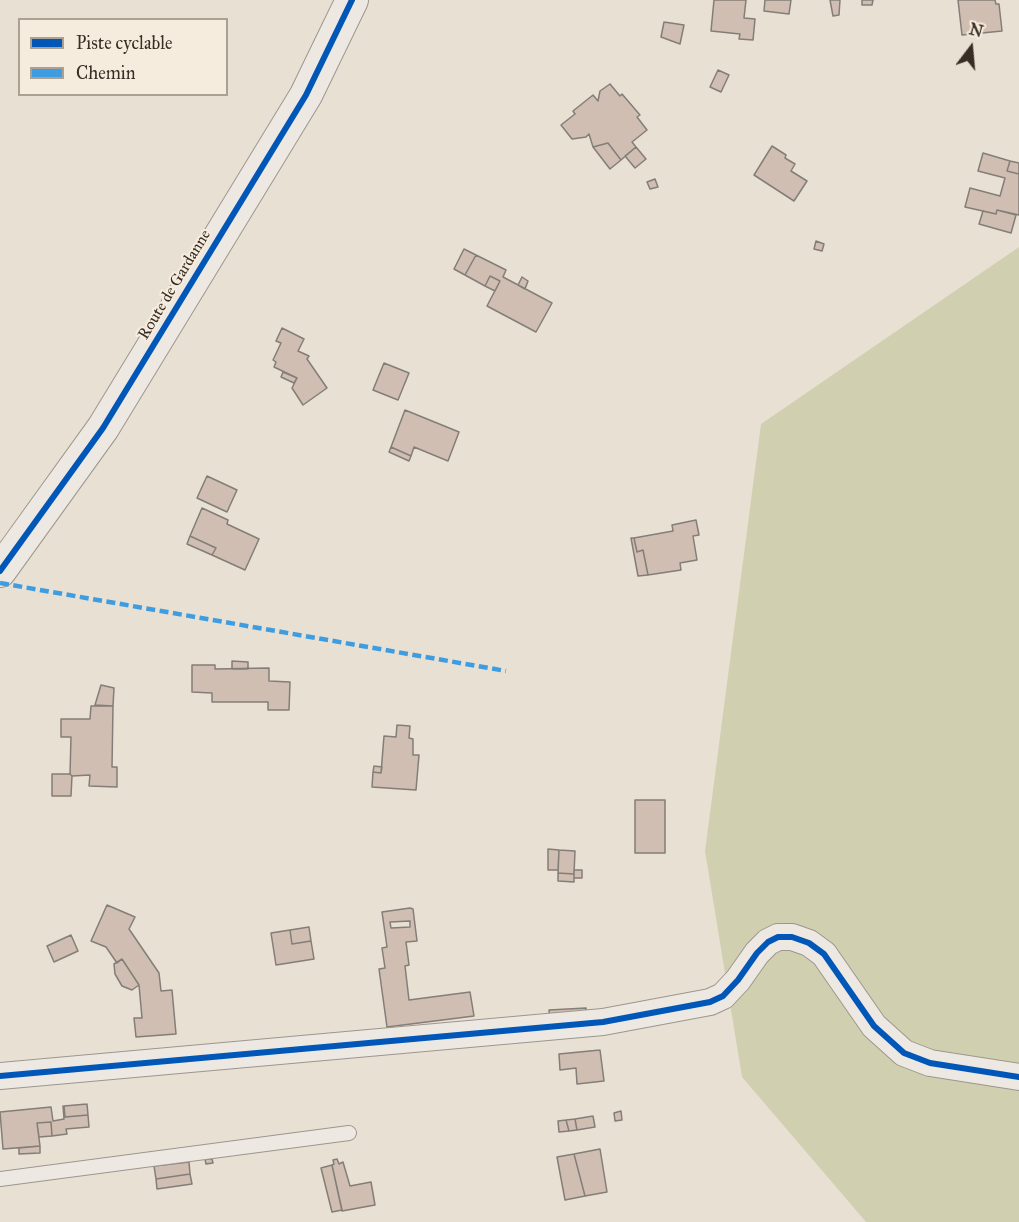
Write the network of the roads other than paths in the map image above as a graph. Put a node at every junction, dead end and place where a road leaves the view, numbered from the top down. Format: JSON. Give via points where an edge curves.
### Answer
{"nodes":[{"id":1,"x":352,"y":0,"type":"edge"},
{"id":2,"x":0,"y":571,"type":"edge"},
{"id":3,"x":0,"y":1076,"type":"edge"},
{"id":4,"x":1019,"y":1077,"type":"edge"},
{"id":5,"x":349,"y":1133,"type":"dead end"},
{"id":6,"x":0,"y":1179,"type":"edge"}],
"edges":[{"from":1,"to":2,"type":"street","name":"Route de Gardanne","via":[[306,95],[103,428]]},
{"from":3,"to":4,"type":"street","via":[[614,1020],[710,1002],[723,996],[768,942],[792,937],[824,954],[874,1026],[904,1053],[930,1063]]},
{"from":5,"to":6,"type":"lane"}]}
